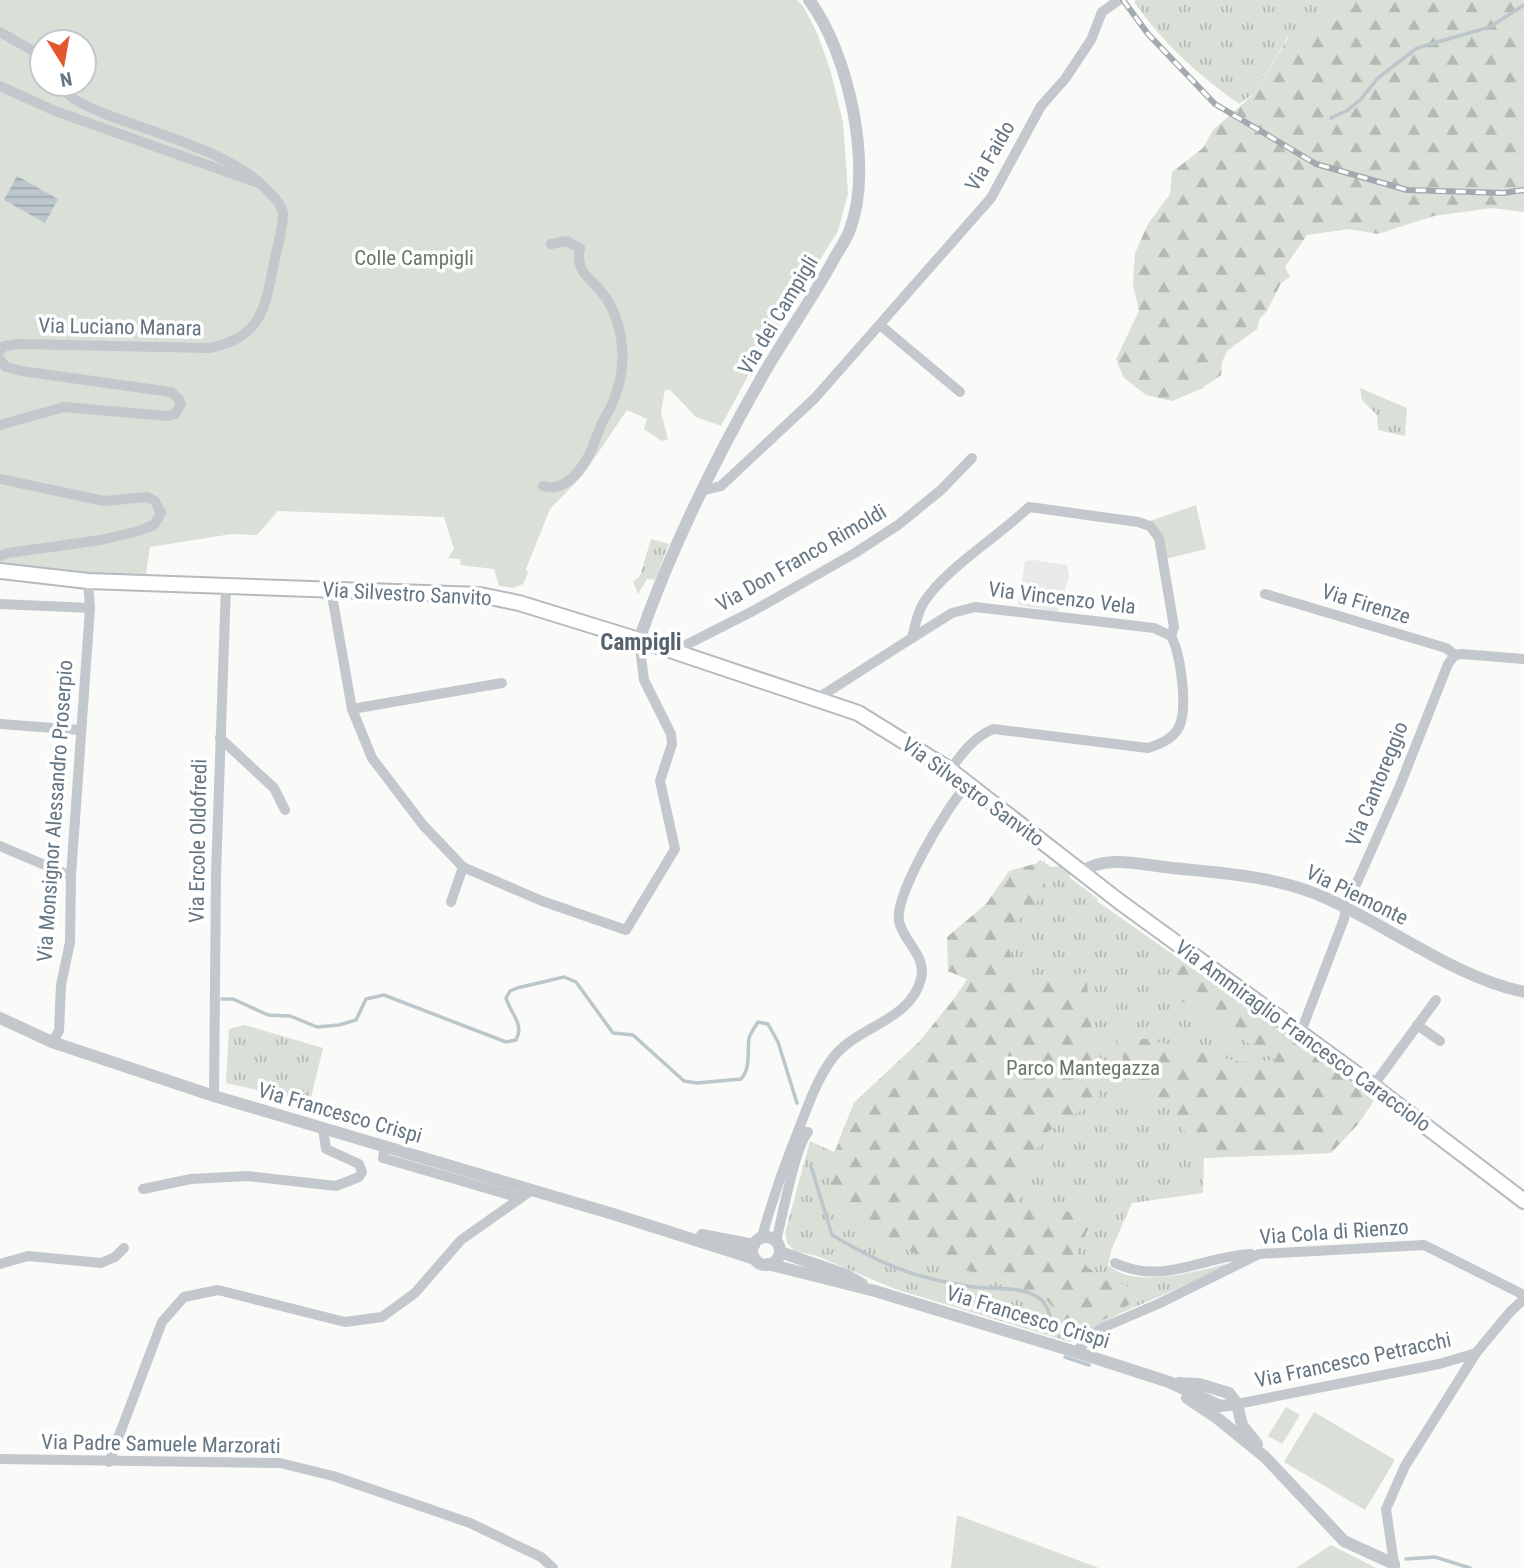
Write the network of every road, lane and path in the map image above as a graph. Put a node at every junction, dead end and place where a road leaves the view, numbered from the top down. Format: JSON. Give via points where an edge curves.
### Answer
{"nodes":[{"id":1,"x":809,"y":0,"type":"edge"},
{"id":2,"x":1119,"y":0,"type":"edge"},
{"id":3,"x":0,"y":32,"type":"edge"},
{"id":4,"x":28,"y":48,"type":"edge"},
{"id":5,"x":0,"y":86,"type":"edge"},
{"id":6,"x":73,"y":98,"type":"edge"},
{"id":7,"x":265,"y":186,"type":"junction"},
{"id":8,"x":551,"y":244,"type":"dead end"},
{"id":9,"x":880,"y":325,"type":"junction"},
{"id":10,"x":0,"y":351,"type":"edge"},
{"id":11,"x":0,"y":360,"type":"edge"},
{"id":12,"x":960,"y":392,"type":"dead end"},
{"id":13,"x":0,"y":425,"type":"edge"},
{"id":14,"x":972,"y":458,"type":"dead end"},
{"id":15,"x":0,"y":479,"type":"edge"},
{"id":16,"x":543,"y":486,"type":"dead end"},
{"id":17,"x":701,"y":491,"type":"junction"},
{"id":18,"x":0,"y":556,"type":"edge"},
{"id":19,"x":0,"y":571,"type":"edge"},
{"id":20,"x":88,"y":581,"type":"junction"},
{"id":21,"x":226,"y":586,"type":"junction"},
{"id":22,"x":331,"y":590,"type":"junction"},
{"id":23,"x":1265,"y":594,"type":"dead end"},
{"id":24,"x":0,"y":604,"type":"edge"},
{"id":25,"x":90,"y":608,"type":"junction"},
{"id":26,"x":1171,"y":636,"type":"junction"},
{"id":27,"x":912,"y":638,"type":"junction"},
{"id":28,"x":639,"y":640,"type":"junction"},
{"id":29,"x":674,"y":651,"type":"junction"},
{"id":30,"x":1455,"y":654,"type":"junction"},
{"id":31,"x":1524,"y":659,"type":"edge"},
{"id":32,"x":502,"y":683,"type":"dead end"},
{"id":33,"x":818,"y":698,"type":"junction"},
{"id":34,"x":352,"y":709,"type":"junction"},
{"id":35,"x":0,"y":724,"type":"edge"},
{"id":36,"x":80,"y":730,"type":"junction"},
{"id":37,"x":220,"y":738,"type":"junction"},
{"id":38,"x":950,"y":770,"type":"junction"},
{"id":39,"x":967,"y":785,"type":"junction"},
{"id":40,"x":285,"y":810,"type":"dead end"},
{"id":41,"x":0,"y":846,"type":"edge"},
{"id":42,"x":463,"y":867,"type":"junction"},
{"id":43,"x":1082,"y":872,"type":"junction"},
{"id":44,"x":71,"y":876,"type":"junction"},
{"id":45,"x":451,"y":902,"type":"dead end"},
{"id":46,"x":1346,"y":907,"type":"junction"},
{"id":47,"x":1523,"y":990,"type":"edge"},
{"id":48,"x":1436,"y":1000,"type":"dead end"},
{"id":49,"x":0,"y":1018,"type":"edge"},
{"id":50,"x":1417,"y":1025,"type":"junction"},
{"id":51,"x":1300,"y":1034,"type":"junction"},
{"id":52,"x":1440,"y":1041,"type":"dead end"},
{"id":53,"x":52,"y":1042,"type":"junction"},
{"id":54,"x":1373,"y":1086,"type":"junction"},
{"id":55,"x":214,"y":1096,"type":"junction"},
{"id":56,"x":323,"y":1129,"type":"junction"},
{"id":57,"x":803,"y":1132,"type":"junction"},
{"id":58,"x":385,"y":1146,"type":"junction"},
{"id":59,"x":143,"y":1189,"type":"dead end"},
{"id":60,"x":532,"y":1190,"type":"junction"},
{"id":61,"x":520,"y":1198,"type":"junction"},
{"id":62,"x":1524,"y":1201,"type":"edge"},
{"id":63,"x":673,"y":1233,"type":"junction"},
{"id":64,"x":758,"y":1241,"type":"junction"},
{"id":65,"x":778,"y":1247,"type":"junction"},
{"id":66,"x":124,"y":1248,"type":"dead end"},
{"id":67,"x":1259,"y":1254,"type":"junction"},
{"id":68,"x":761,"y":1262,"type":"junction"},
{"id":69,"x":1115,"y":1263,"type":"dead end"},
{"id":70,"x":0,"y":1264,"type":"edge"},
{"id":71,"x":875,"y":1291,"type":"junction"},
{"id":72,"x":1524,"y":1297,"type":"edge"},
{"id":73,"x":1076,"y":1352,"type":"junction"},
{"id":74,"x":1476,"y":1353,"type":"junction"},
{"id":75,"x":1168,"y":1382,"type":"junction"},
{"id":76,"x":1237,"y":1404,"type":"junction"},
{"id":77,"x":1265,"y":1457,"type":"junction"},
{"id":78,"x":0,"y":1460,"type":"edge"},
{"id":79,"x":109,"y":1462,"type":"junction"},
{"id":80,"x":1394,"y":1566,"type":"edge"},
{"id":81,"x":553,"y":1568,"type":"edge"}],
"edges":[{"from":1,"to":17,"type":"street","name":"Via dei Campigli","via":[[834,44],[856,116],[858,193],[851,229]]},
{"from":2,"to":9,"type":"street","name":"Via Faido","via":[[1102,12],[1091,40],[1041,106],[992,197]]},
{"from":3,"to":4,"type":"street"},
{"from":5,"to":7,"type":"street","via":[[55,111]]},
{"from":6,"to":7,"type":"street","name":"Via Luciano Manara","via":[[226,160]]},
{"from":7,"to":10,"type":"street","name":"Via Luciano Manara","via":[[279,202],[283,219],[265,308],[237,340],[210,348],[18,344]]},
{"from":8,"to":16,"type":"street","via":[[566,241],[580,247],[580,269],[608,301],[620,329],[623,362],[619,387],[579,472],[563,486]]},
{"from":9,"to":12,"type":"street"},
{"from":9,"to":17,"type":"street","name":"Via Faido","via":[[815,398],[721,486]]},
{"from":11,"to":13,"type":"street","via":[[21,371],[171,392],[181,404],[168,416],[64,407]]},
{"from":14,"to":29,"type":"street","name":"Via Don Franco Rimoldi","via":[[898,525]]},
{"from":15,"to":18,"type":"street","via":[[104,501],[148,497],[160,513],[154,525],[131,533]]},
{"from":17,"to":28,"type":"street","name":"Via dei Campigli"},
{"from":19,"to":20,"type":"main road","name":"Via Silvestro Sanvito"},
{"from":20,"to":21,"type":"main road","name":"Via Silvestro Sanvito"},
{"from":20,"to":25,"type":"street","name":"Via Monsignor Alessandro Proserpio"},
{"from":21,"to":22,"type":"main road","name":"Via Silvestro Sanvito"},
{"from":21,"to":37,"type":"street","name":"Via Ercole Oldofredi"},
{"from":22,"to":28,"type":"main road","name":"Via Silvestro Sanvito","via":[[480,595]]},
{"from":22,"to":34,"type":"street"},
{"from":23,"to":30,"type":"street","name":"Via Firenze"},
{"from":24,"to":25,"type":"street"},
{"from":25,"to":36,"type":"street","name":"Via Monsignor Alessandro Proserpio"},
{"from":26,"to":27,"type":"street","name":"Via Vincenzo Vela","via":[[1154,628],[975,607],[952,612]]},
{"from":26,"to":27,"type":"street","name":"Via Vincenzo Vela","via":[[1174,627],[1159,538],[1150,526],[1029,507],[938,584],[923,603]]},
{"from":26,"to":38,"type":"street","name":"Via Vincenzo Vela","via":[[1181,659],[1182,714],[1171,737],[1148,748],[993,729],[967,746]]},
{"from":27,"to":33,"type":"street","name":"Via Vincenzo Vela"},
{"from":28,"to":29,"type":"main road","name":"Via Silvestro Sanvito"},
{"from":28,"to":42,"type":"street","via":[[644,681],[671,734],[660,781],[675,849],[626,930]]},
{"from":29,"to":33,"type":"main road","name":"Via Silvestro Sanvito"},
{"from":30,"to":31,"type":"street"},
{"from":30,"to":46,"type":"street","name":"Via Cantoreggio"},
{"from":32,"to":34,"type":"street"},
{"from":33,"to":38,"type":"main road","name":"Via Silvestro Sanvito","via":[[858,713]]},
{"from":34,"to":42,"type":"street","via":[[372,758]]},
{"from":35,"to":36,"type":"street"},
{"from":36,"to":44,"type":"street","name":"Via Monsignor Alessandro Proserpio"},
{"from":37,"to":40,"type":"street","via":[[274,788]]},
{"from":37,"to":55,"type":"street","name":"Via Ercole Oldofredi"},
{"from":38,"to":39,"type":"main road","name":"Via Silvestro Sanvito"},
{"from":39,"to":43,"type":"main road","name":"Via Silvestro Sanvito"},
{"from":39,"to":57,"type":"street","via":[[944,812],[899,907],[901,927],[921,960],[915,994],[897,1013],[845,1045],[833,1058],[816,1085]]},
{"from":41,"to":44,"type":"street"},
{"from":42,"to":45,"type":"street"},
{"from":43,"to":46,"type":"street","name":"Via Piemonte","via":[[1105,862],[1257,877],[1293,884]]},
{"from":43,"to":51,"type":"main road","name":"Via Ammiraglio Francesco Caracciolo"},
{"from":44,"to":53,"type":"street","name":"Via Monsignor Alessandro Proserpio","via":[[59,1031]]},
{"from":46,"to":47,"type":"street","name":"Via Piemonte","via":[[1474,975]]},
{"from":46,"to":51,"type":"street","name":"Via Cantoreggio"},
{"from":48,"to":50,"type":"street"},
{"from":49,"to":53,"type":"street","name":"Via Francesco Crispi"},
{"from":50,"to":52,"type":"street"},
{"from":50,"to":54,"type":"street"},
{"from":51,"to":54,"type":"main road","name":"Via Ammiraglio Francesco Caracciolo"},
{"from":53,"to":55,"type":"street","name":"Via Francesco Crispi"},
{"from":54,"to":62,"type":"main road","name":"Via Ammiraglio Francesco Caracciolo"},
{"from":55,"to":56,"type":"street","name":"Via Francesco Crispi"},
{"from":56,"to":58,"type":"street","name":"Via Francesco Crispi"},
{"from":56,"to":59,"type":"street","via":[[326,1149],[359,1164],[359,1177],[336,1186],[247,1176],[191,1179]]},
{"from":57,"to":64,"type":"street","via":[[780,1174]]},
{"from":57,"to":65,"type":"street"},
{"from":58,"to":60,"type":"street","name":"Via Francesco Crispi"},
{"from":58,"to":61,"type":"street","via":[[383,1158]]},
{"from":60,"to":61,"type":"street"},
{"from":60,"to":63,"type":"street","name":"Via Francesco Crispi"},
{"from":61,"to":79,"type":"street","via":[[461,1240],[415,1293],[382,1317],[345,1322],[218,1290],[184,1297],[162,1322]]},
{"from":63,"to":64,"type":"street","name":"Via Francesco Crispi"},
{"from":63,"to":68,"type":"street","name":"Via Francesco Crispi"},
{"from":64,"to":65,"type":"street","via":[[770,1237]]},
{"from":64,"to":68,"type":"street","via":[[752,1250]]},
{"from":65,"to":68,"type":"street","via":[[774,1262]]},
{"from":65,"to":71,"type":"street","name":"Via Francesco Crispi"},
{"from":66,"to":70,"type":"street","via":[[101,1263],[28,1256]]},
{"from":67,"to":69,"type":"street","via":[[1167,1273]]},
{"from":67,"to":72,"type":"street","name":"Via Cola di Rienzo","via":[[1424,1245]]},
{"from":67,"to":73,"type":"street","name":"Via Cola di Rienzo","via":[[1102,1328]]},
{"from":68,"to":71,"type":"street","name":"Via Francesco Crispi"},
{"from":71,"to":73,"type":"street","name":"Via Francesco Crispi"},
{"from":72,"to":74,"type":"street"},
{"from":73,"to":75,"type":"street","name":"Via Francesco Crispi"},
{"from":74,"to":76,"type":"street","name":"Via Francesco Petracchi"},
{"from":74,"to":80,"type":"street","via":[[1405,1466],[1386,1509]]},
{"from":75,"to":76,"type":"street","name":"Via Francesco Crispi","via":[[1224,1391]]},
{"from":75,"to":77,"type":"street","name":"Via Francesco Crispi"},
{"from":76,"to":77,"type":"street","name":"Via Francesco Crispi","via":[[1242,1425]]},
{"from":77,"to":80,"type":"street","name":"Via Francesco Crispi","via":[[1344,1541]]},
{"from":78,"to":79,"type":"street","name":"Via Padre Samuele Marzorati"},
{"from":79,"to":81,"type":"street","name":"Via Padre Samuele Marzorati","via":[[280,1463],[470,1522],[541,1557]]}]}
